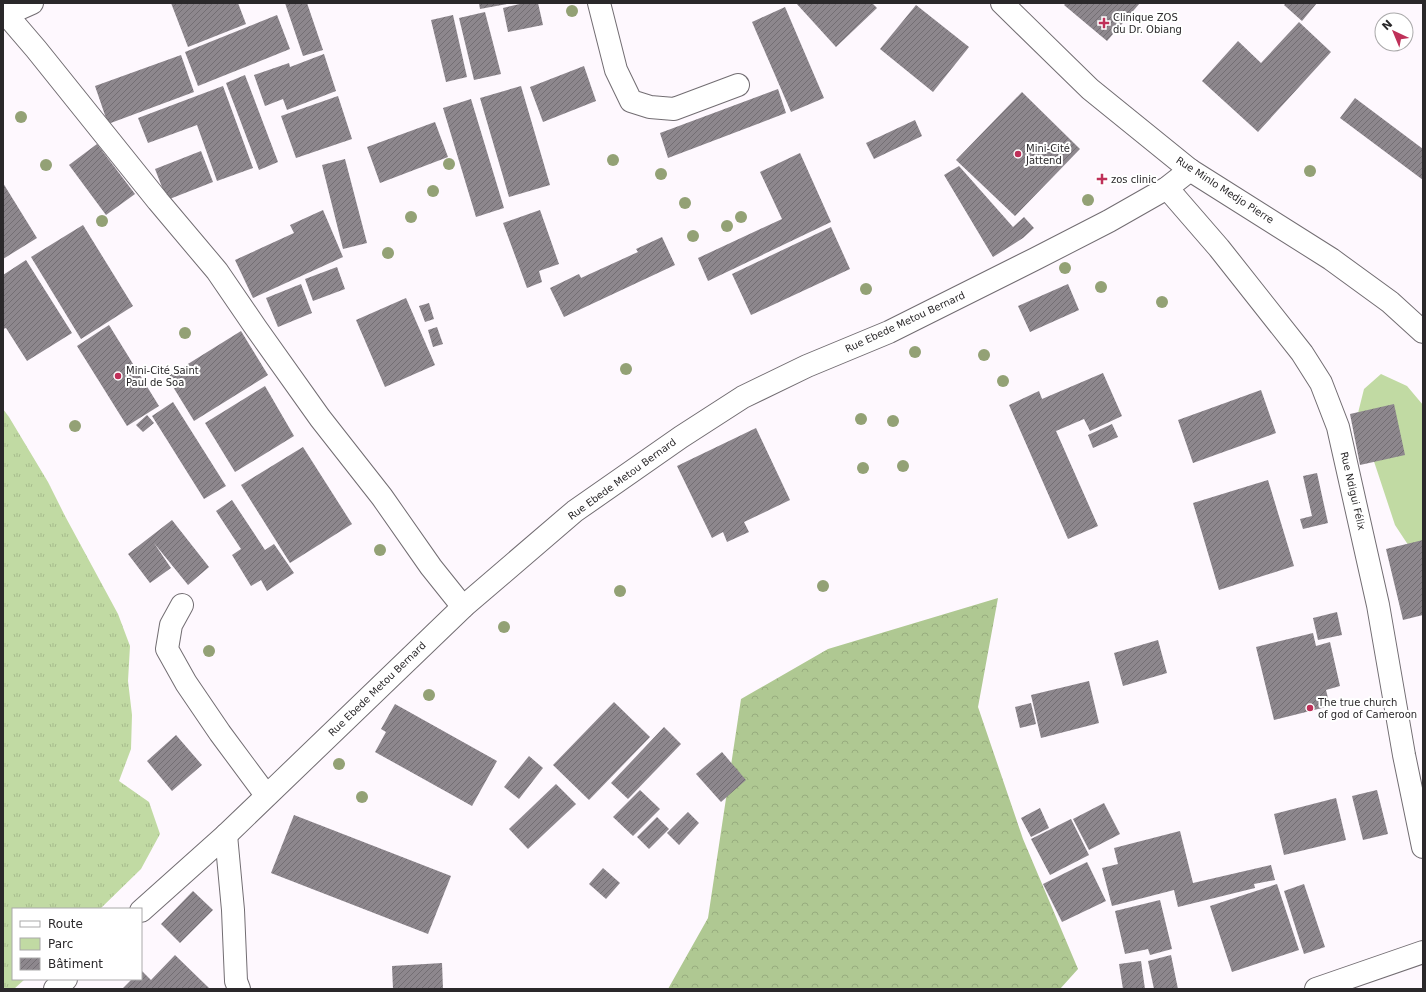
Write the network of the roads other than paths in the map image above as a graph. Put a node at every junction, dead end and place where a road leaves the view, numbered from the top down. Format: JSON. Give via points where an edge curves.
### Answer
{"nodes":[{"id":1,"x":32,"y":3,"type":"edge"},
{"id":2,"x":599,"y":3,"type":"edge"},
{"id":3,"x":1002,"y":3,"type":"edge"},
{"id":4,"x":5,"y":15,"type":"edge"},
{"id":5,"x":738,"y":85,"type":"dead end"},
{"id":6,"x":1190,"y":170,"type":"junction"},
{"id":7,"x":1167,"y":188,"type":"junction"},
{"id":8,"x":1423,"y":332,"type":"edge"},
{"id":9,"x":182,"y":605,"type":"dead end"},
{"id":10,"x":463,"y":607,"type":"junction"},
{"id":11,"x":266,"y":795,"type":"junction"},
{"id":12,"x":226,"y":835,"type":"junction"},
{"id":13,"x":1423,"y":847,"type":"edge"},
{"id":14,"x":142,"y":911,"type":"edge"},
{"id":15,"x":1423,"y":952,"type":"edge"},
{"id":16,"x":65,"y":980,"type":"edge"},
{"id":17,"x":55,"y":989,"type":"edge"},
{"id":18,"x":239,"y":989,"type":"edge"},
{"id":19,"x":1316,"y":989,"type":"edge"}],
"edges":[{"from":1,"to":4,"type":"street"},
{"from":2,"to":5,"type":"street","via":[[616,70],[631,101],[650,107],[674,109]]},
{"from":3,"to":6,"type":"street","name":"Rue Minlo Medjo Pierre","via":[[1090,89]]},
{"from":4,"to":10,"type":"street","via":[[36,49],[217,271],[320,418]]},
{"from":6,"to":7,"type":"street","name":"Rue Ebede Metou Bernard"},
{"from":6,"to":8,"type":"street","name":"Rue Minlo Medjo Pierre","via":[[1331,259],[1390,302]]},
{"from":7,"to":10,"type":"street","name":"Rue Ebede Metou Bernard","via":[[1109,221],[889,332],[807,366],[743,397],[575,511]]},
{"from":7,"to":13,"type":"street","name":"Rue Ndigui Félix","via":[[1219,248],[1302,353],[1321,383],[1338,427],[1378,605]]},
{"from":9,"to":11,"type":"street","via":[[171,625],[167,649],[186,683]]},
{"from":10,"to":11,"type":"street","name":"Rue Ebede Metou Bernard"},
{"from":11,"to":12,"type":"street","name":"Rue Ebede Metou Bernard"},
{"from":12,"to":14,"type":"street","name":"Rue Ebede Metou Bernard"},
{"from":12,"to":18,"type":"street","via":[[234,910],[236,981]]},
{"from":15,"to":19,"type":"street"},
{"from":16,"to":17,"type":"street"}]}
